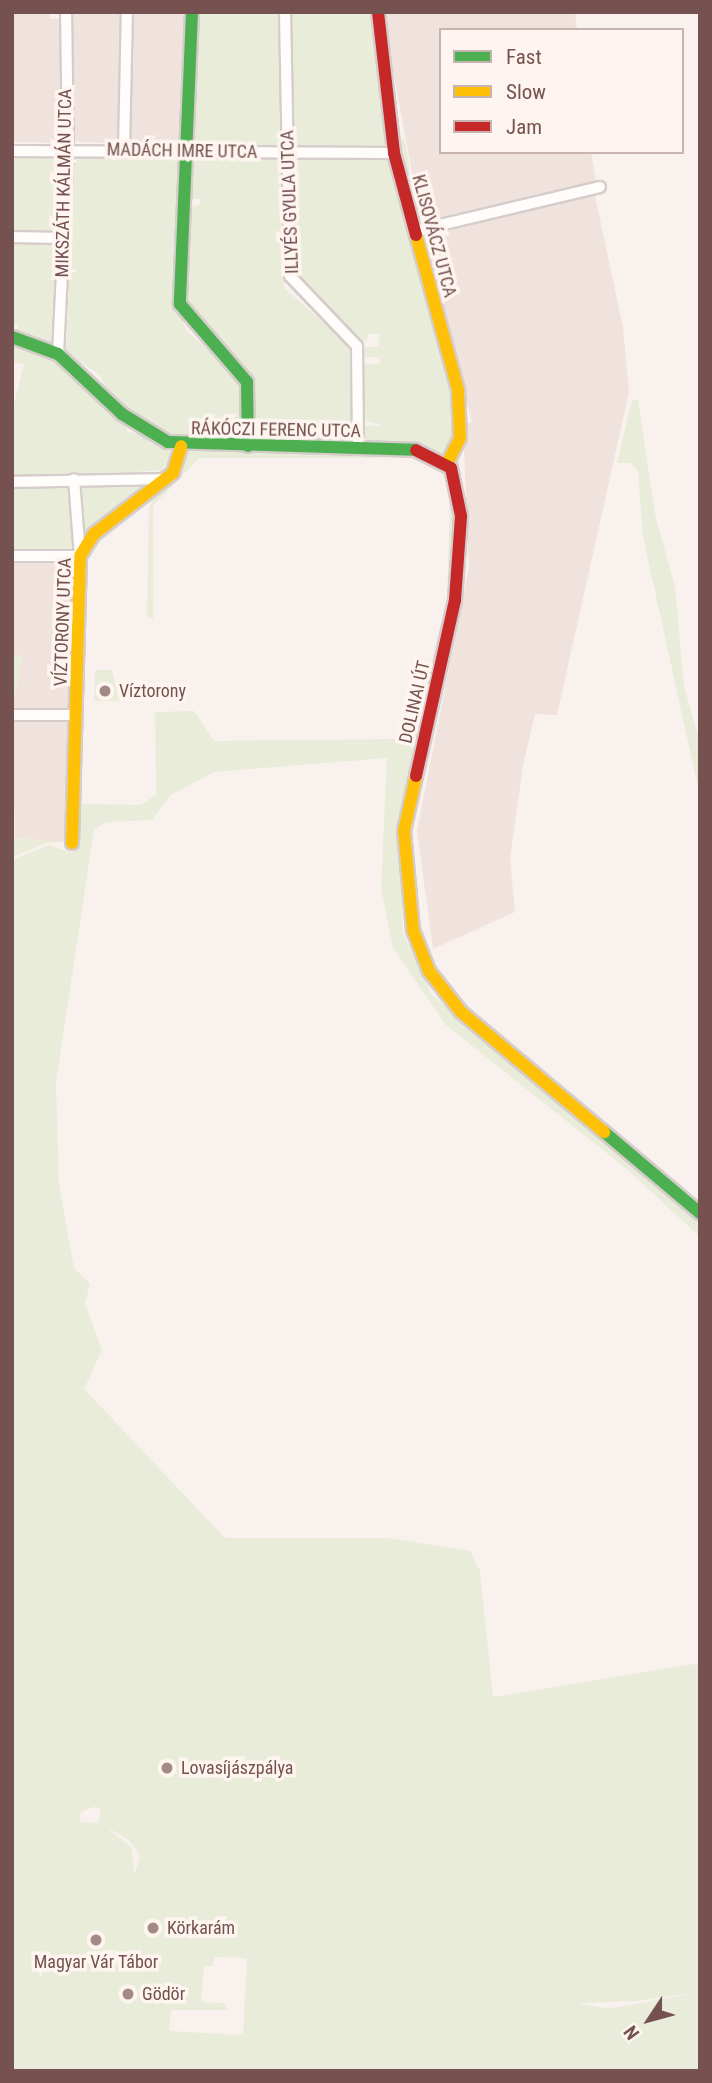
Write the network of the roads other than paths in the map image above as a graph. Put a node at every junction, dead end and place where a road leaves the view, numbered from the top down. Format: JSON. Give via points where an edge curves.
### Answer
{"nodes":[{"id":1,"x":66,"y":12,"type":"edge"},
{"id":2,"x":127,"y":12,"type":"edge"},
{"id":3,"x":192,"y":12,"type":"edge"},
{"id":4,"x":285,"y":12,"type":"edge"},
{"id":5,"x":378,"y":12,"type":"edge"},
{"id":6,"x":124,"y":150,"type":"junction"},
{"id":7,"x":182,"y":150,"type":"junction"},
{"id":8,"x":12,"y":151,"type":"edge"},
{"id":9,"x":68,"y":151,"type":"junction"},
{"id":10,"x":289,"y":153,"type":"junction"},
{"id":11,"x":394,"y":153,"type":"junction"},
{"id":12,"x":600,"y":187,"type":"dead end"},
{"id":13,"x":415,"y":231,"type":"junction"},
{"id":14,"x":12,"y":237,"type":"edge"},
{"id":15,"x":62,"y":238,"type":"junction"},
{"id":16,"x":12,"y":337,"type":"edge"},
{"id":17,"x":58,"y":354,"type":"junction"},
{"id":18,"x":181,"y":446,"type":"junction"},
{"id":19,"x":248,"y":446,"type":"junction"},
{"id":20,"x":358,"y":448,"type":"junction"},
{"id":21,"x":447,"y":463,"type":"junction"},
{"id":22,"x":74,"y":479,"type":"junction"},
{"id":23,"x":163,"y":479,"type":"junction"},
{"id":24,"x":12,"y":482,"type":"edge"},
{"id":25,"x":12,"y":556,"type":"edge"},
{"id":26,"x":80,"y":556,"type":"junction"},
{"id":27,"x":12,"y":715,"type":"edge"},
{"id":28,"x":76,"y":715,"type":"junction"},
{"id":29,"x":72,"y":843,"type":"dead end"},
{"id":30,"x":700,"y":1213,"type":"edge"}],
"edges":[{"from":1,"to":9,"type":"street","name":"MIKSZÁTH KÁLMÁN UTCA"},
{"from":2,"to":6,"type":"street"},
{"from":3,"to":7,"type":"street"},
{"from":4,"to":10,"type":"street","name":"ILLYÉS GYULA UTCA"},
{"from":5,"to":11,"type":"street","name":"KLISOVÁCZ UTCA"},
{"from":6,"to":7,"type":"street","name":"MADÁCH IMRE UTCA"},
{"from":6,"to":9,"type":"street","name":"MADÁCH IMRE UTCA"},
{"from":7,"to":10,"type":"street","name":"MADÁCH IMRE UTCA"},
{"from":7,"to":19,"type":"street","via":[[181,308],[247,382]]},
{"from":8,"to":9,"type":"street","name":"MADÁCH IMRE UTCA"},
{"from":9,"to":15,"type":"street","name":"MIKSZÁTH KÁLMÁN UTCA"},
{"from":10,"to":11,"type":"street","name":"MADÁCH IMRE UTCA"},
{"from":10,"to":20,"type":"street","name":"ILLYÉS GYULA UTCA","via":[[290,279],[357,346]]},
{"from":11,"to":13,"type":"street","name":"KLISOVÁCZ UTCA"},
{"from":12,"to":13,"type":"street"},
{"from":13,"to":21,"type":"street","name":"KLISOVÁCZ UTCA","via":[[458,390],[460,438]]},
{"from":14,"to":15,"type":"street"},
{"from":15,"to":17,"type":"street","name":"MIKSZÁTH KÁLMÁN UTCA"},
{"from":16,"to":17,"type":"street","name":"RÁKÓCZI FERENC UTCA"},
{"from":17,"to":18,"type":"street","name":"RÁKÓCZI FERENC UTCA","via":[[135,425]]},
{"from":18,"to":19,"type":"street","name":"RÁKÓCZI FERENC UTCA"},
{"from":18,"to":23,"type":"street","name":"VÍZTORONY UTCA","via":[[173,473]]},
{"from":19,"to":20,"type":"street","name":"RÁKÓCZI FERENC UTCA"},
{"from":20,"to":21,"type":"street","name":"RÁKÓCZI FERENC UTCA","via":[[416,450]]},
{"from":21,"to":30,"type":"street","name":"DOLINAI ÚT","via":[[461,516],[455,600],[402,860],[419,948],[461,1012]]},
{"from":22,"to":23,"type":"street"},
{"from":22,"to":24,"type":"street"},
{"from":22,"to":26,"type":"street"},
{"from":23,"to":26,"type":"street","name":"VÍZTORONY UTCA","via":[[94,534]]},
{"from":25,"to":26,"type":"street"},
{"from":26,"to":28,"type":"street","name":"VÍZTORONY UTCA"},
{"from":27,"to":28,"type":"street"},
{"from":28,"to":29,"type":"street","name":"VÍZTORONY UTCA"}]}
